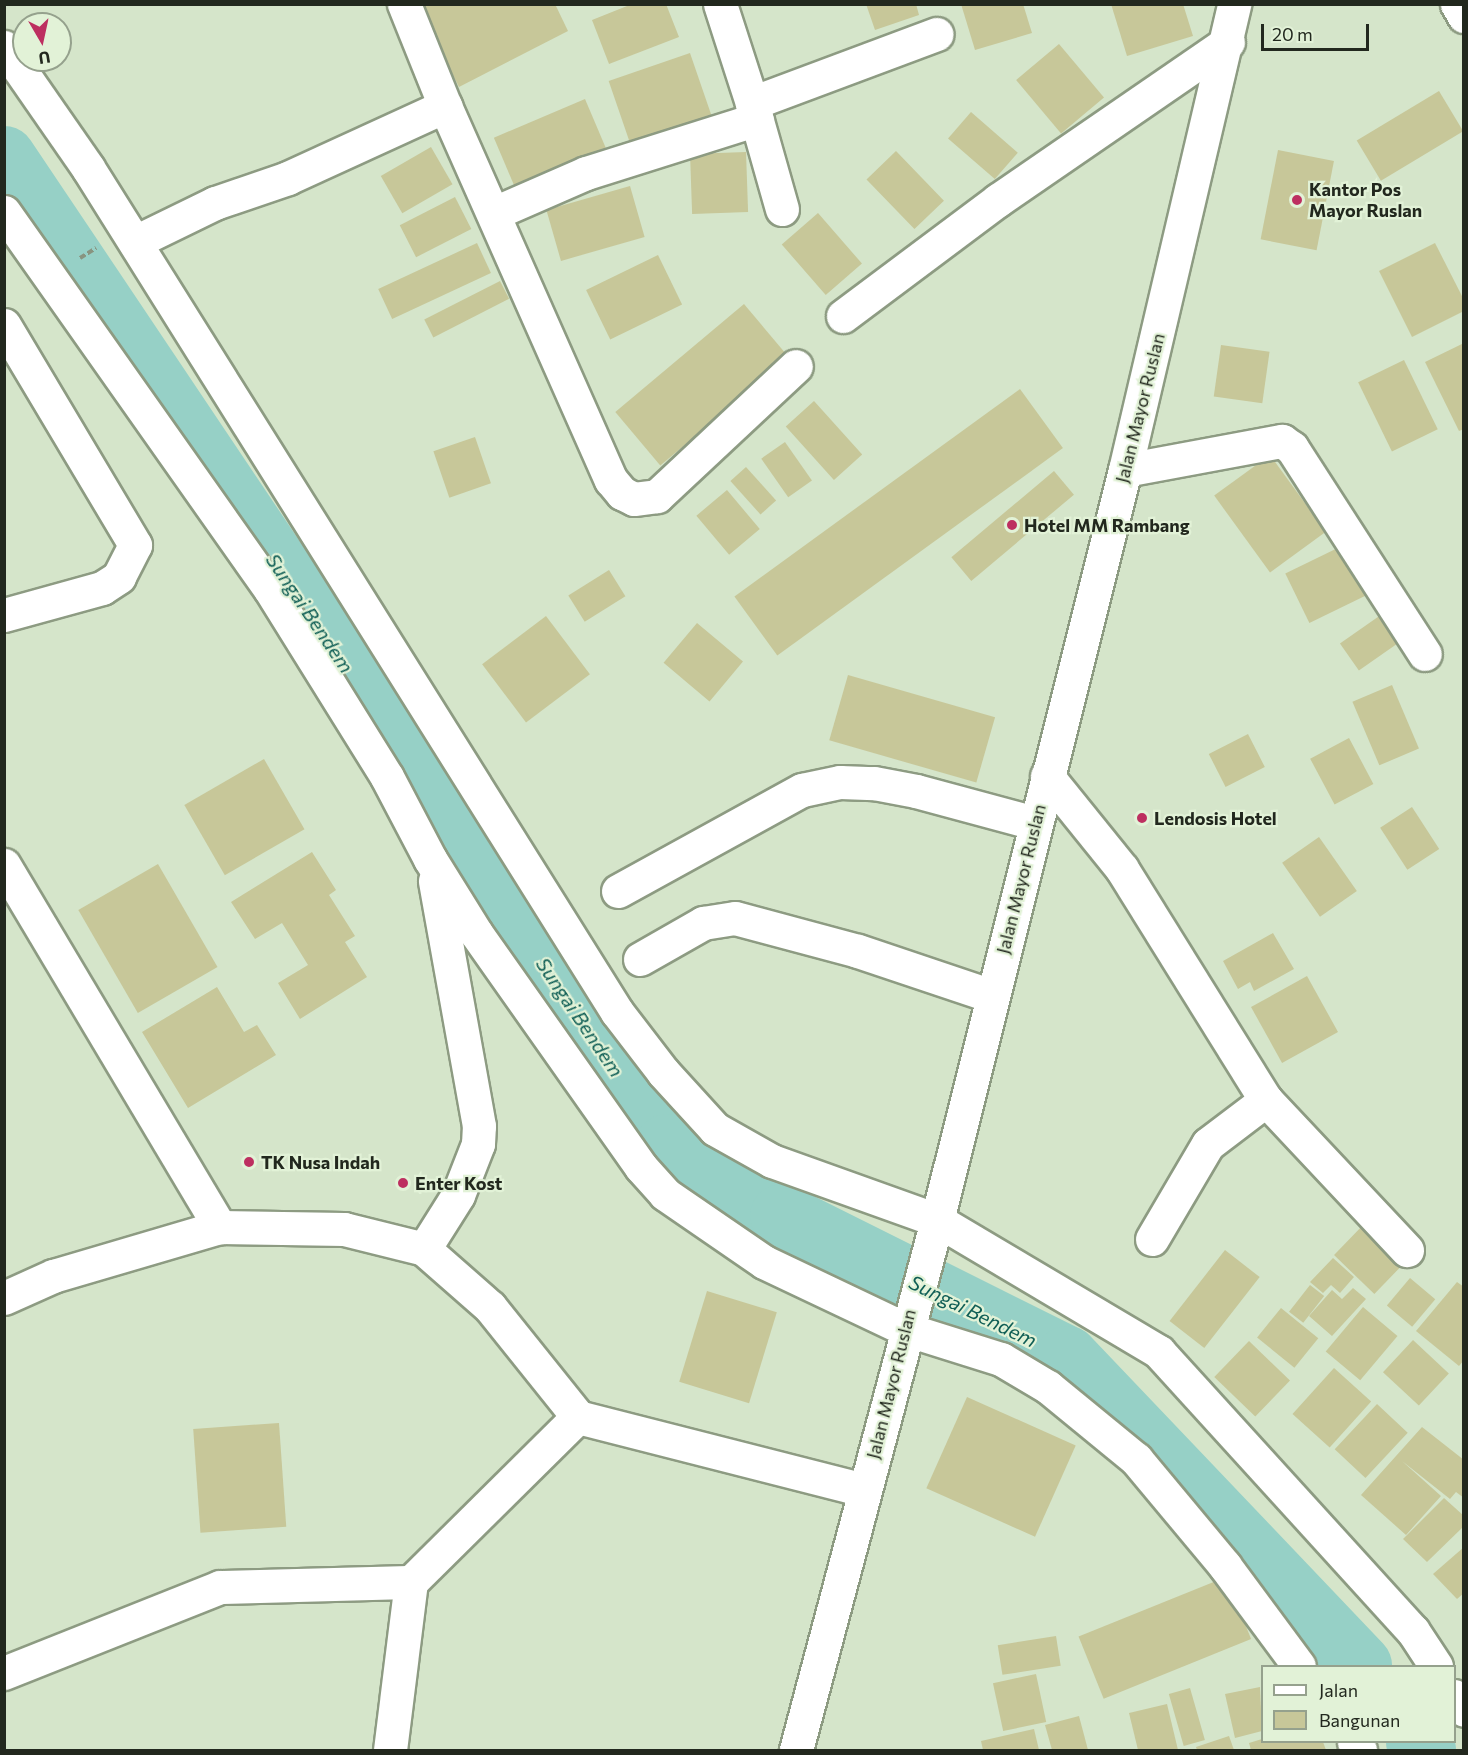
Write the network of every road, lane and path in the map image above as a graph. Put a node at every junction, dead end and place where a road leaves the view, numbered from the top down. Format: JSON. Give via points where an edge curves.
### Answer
{"nodes":[{"id":1,"x":404,"y":4,"type":"edge"},
{"id":2,"x":720,"y":4,"type":"edge"},
{"id":3,"x":1234,"y":4,"type":"edge"},
{"id":4,"x":1457,"y":4,"type":"edge"},
{"id":5,"x":1464,"y":16,"type":"edge"},
{"id":6,"x":937,"y":34,"type":"dead end"},
{"id":7,"x":1228,"y":42,"type":"junction"},
{"id":8,"x":4,"y":47,"type":"edge"},
{"id":9,"x":445,"y":106,"type":"junction"},
{"id":10,"x":755,"y":111,"type":"junction"},
{"id":11,"x":782,"y":209,"type":"dead end"},
{"id":12,"x":4,"y":212,"type":"edge"},
{"id":13,"x":494,"y":213,"type":"junction"},
{"id":14,"x":121,"y":241,"type":"junction"},
{"id":15,"x":71,"y":264,"type":"dead end"},
{"id":16,"x":843,"y":316,"type":"dead end"},
{"id":17,"x":4,"y":325,"type":"edge"},
{"id":18,"x":796,"y":366,"type":"dead end"},
{"id":19,"x":1125,"y":470,"type":"junction"},
{"id":20,"x":4,"y":615,"type":"edge"},
{"id":21,"x":1425,"y":654,"type":"dead end"},
{"id":22,"x":1047,"y":776,"type":"junction"},
{"id":23,"x":1035,"y":823,"type":"junction"},
{"id":24,"x":430,"y":859,"type":"junction"},
{"id":25,"x":4,"y":865,"type":"edge"},
{"id":26,"x":618,"y":891,"type":"dead end"},
{"id":27,"x":16,"y":911,"type":"edge"},
{"id":28,"x":640,"y":959,"type":"dead end"},
{"id":29,"x":992,"y":996,"type":"junction"},
{"id":30,"x":1266,"y":1100,"type":"junction"},
{"id":31,"x":935,"y":1223,"type":"junction"},
{"id":32,"x":220,"y":1227,"type":"junction"},
{"id":33,"x":1152,"y":1239,"type":"dead end"},
{"id":34,"x":424,"y":1249,"type":"junction"},
{"id":35,"x":1407,"y":1250,"type":"dead end"},
{"id":36,"x":4,"y":1298,"type":"edge"},
{"id":37,"x":907,"y":1321,"type":"junction"},
{"id":38,"x":578,"y":1417,"type":"junction"},
{"id":39,"x":864,"y":1490,"type":"junction"},
{"id":40,"x":411,"y":1582,"type":"junction"},
{"id":41,"x":1298,"y":1665,"type":"edge"},
{"id":42,"x":1435,"y":1665,"type":"edge"},
{"id":43,"x":4,"y":1673,"type":"edge"},
{"id":44,"x":390,"y":1750,"type":"edge"},
{"id":45,"x":796,"y":1750,"type":"edge"}],
"edges":[{"from":1,"to":9,"type":"street"},
{"from":2,"to":10,"type":"street"},
{"from":3,"to":7,"type":"street","name":"Jalan Mayor Ruslan"},
{"from":4,"to":5,"type":"street"},
{"from":6,"to":10,"type":"street"},
{"from":7,"to":16,"type":"street","via":[[999,200]]},
{"from":7,"to":19,"type":"street","name":"Jalan Mayor Ruslan"},
{"from":8,"to":14,"type":"street"},
{"from":9,"to":13,"type":"street"},
{"from":9,"to":14,"type":"street","via":[[288,178]]},
{"from":10,"to":11,"type":"street"},
{"from":10,"to":13,"type":"street","via":[[586,173]]},
{"from":12,"to":24,"type":"street","via":[[270,589],[387,777]]},
{"from":13,"to":18,"type":"street","via":[[611,480],[622,493],[634,499],[657,496]]},
{"from":14,"to":15,"type":"path"},
{"from":14,"to":31,"type":"street","via":[[617,1012],[663,1072],[715,1129],[772,1161]]},
{"from":17,"to":20,"type":"street","via":[[135,545],[119,578],[102,588]]},
{"from":19,"to":21,"type":"street","via":[[1282,441],[1292,448]]},
{"from":19,"to":22,"type":"street","name":"Jalan Mayor Ruslan"},
{"from":22,"to":23,"type":"street","name":"Jalan Mayor Ruslan"},
{"from":22,"to":30,"type":"street","via":[[1122,869]]},
{"from":23,"to":26,"type":"street","via":[[916,791],[874,783],[840,782],[802,790]]},
{"from":23,"to":29,"type":"street","name":"Jalan Mayor Ruslan"},
{"from":24,"to":34,"type":"street","via":[[479,1126],[478,1144],[458,1195]]},
{"from":24,"to":37,"type":"street","via":[[476,933],[641,1167],[665,1194],[764,1262]]},
{"from":25,"to":27,"type":"street"},
{"from":27,"to":32,"type":"street"},
{"from":28,"to":29,"type":"street","via":[[703,923],[735,918],[858,951]]},
{"from":29,"to":31,"type":"street","name":"Jalan Mayor Ruslan"},
{"from":30,"to":33,"type":"street","via":[[1208,1144]]},
{"from":30,"to":35,"type":"street"},
{"from":31,"to":37,"type":"street","name":"Jalan Mayor Ruslan"},
{"from":31,"to":42,"type":"street","via":[[1159,1352],[1413,1631]]},
{"from":32,"to":34,"type":"street","via":[[344,1229]]},
{"from":32,"to":36,"type":"street","via":[[53,1276]]},
{"from":34,"to":38,"type":"street","via":[[490,1307]]},
{"from":37,"to":39,"type":"street","name":"Jalan Mayor Ruslan"},
{"from":37,"to":41,"type":"street","via":[[1001,1359],[1048,1387],[1136,1459],[1225,1566]]},
{"from":38,"to":39,"type":"street"},
{"from":38,"to":40,"type":"street"},
{"from":39,"to":45,"type":"street","name":"Jalan Mayor Ruslan"},
{"from":40,"to":43,"type":"street","via":[[220,1587]]},
{"from":40,"to":44,"type":"street"}]}
